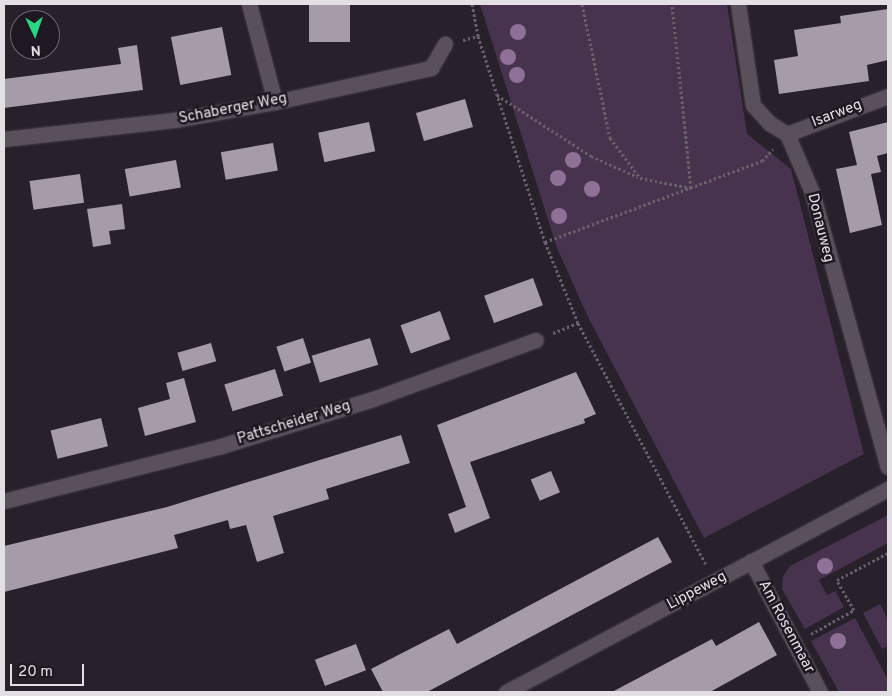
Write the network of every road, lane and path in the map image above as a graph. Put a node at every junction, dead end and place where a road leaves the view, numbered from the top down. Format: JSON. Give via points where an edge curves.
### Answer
{"nodes":[{"id":1,"x":249,"y":4,"type":"edge"},
{"id":2,"x":472,"y":4,"type":"edge"},
{"id":3,"x":582,"y":4,"type":"edge"},
{"id":4,"x":672,"y":4,"type":"edge"},
{"id":5,"x":738,"y":4,"type":"edge"},
{"id":6,"x":445,"y":44,"type":"dead end"},
{"id":7,"x":496,"y":95,"type":"junction"},
{"id":8,"x":888,"y":96,"type":"edge"},
{"id":9,"x":275,"y":102,"type":"junction"},
{"id":10,"x":787,"y":134,"type":"junction"},
{"id":11,"x":4,"y":139,"type":"edge"},
{"id":12,"x":640,"y":178,"type":"junction"},
{"id":13,"x":691,"y":188,"type":"junction"},
{"id":14,"x":545,"y":242,"type":"junction"},
{"id":15,"x":578,"y":323,"type":"junction"},
{"id":16,"x":536,"y":340,"type":"joint"},
{"id":17,"x":888,"y":467,"type":"edge"},
{"id":18,"x":888,"y":489,"type":"edge"},
{"id":19,"x":4,"y":501,"type":"edge"},
{"id":20,"x":888,"y":553,"type":"edge"},
{"id":21,"x":751,"y":561,"type":"junction"},
{"id":22,"x":723,"y":577,"type":"junction"},
{"id":23,"x":794,"y":643,"type":"junction"},
{"id":24,"x":506,"y":692,"type":"edge"},
{"id":25,"x":820,"y":692,"type":"edge"}],
"edges":[{"from":1,"to":9,"type":"street"},
{"from":2,"to":7,"type":"path"},
{"from":3,"to":12,"type":"path","via":[[610,138]]},
{"from":4,"to":13,"type":"path"},
{"from":5,"to":10,"type":"street","via":[[752,105],[769,124]]},
{"from":6,"to":9,"type":"street","name":"Schaberger Weg","via":[[431,68]]},
{"from":7,"to":12,"type":"path","via":[[591,156]]},
{"from":7,"to":14,"type":"path"},
{"from":8,"to":10,"type":"street","name":"Isarweg"},
{"from":9,"to":11,"type":"street","name":"Schaberger Weg","via":[[174,120]]},
{"from":10,"to":13,"type":"path","via":[[762,161]]},
{"from":10,"to":17,"type":"street","name":"Donauweg","via":[[812,192]]},
{"from":12,"to":13,"type":"path"},
{"from":13,"to":14,"type":"path"},
{"from":14,"to":15,"type":"path"},
{"from":15,"to":16,"type":"path"},
{"from":15,"to":22,"type":"path","via":[[703,562]]},
{"from":16,"to":19,"type":"street","name":"Pattscheider Weg","via":[[373,399],[230,443]]},
{"from":18,"to":21,"type":"street","name":"Lippeweg"},
{"from":20,"to":23,"type":"path","via":[[837,580],[854,610]]},
{"from":21,"to":22,"type":"street","name":"Lippeweg"},
{"from":21,"to":23,"type":"street","name":"Am Rosenmaar"},
{"from":22,"to":24,"type":"street","name":"Lippeweg"},
{"from":23,"to":25,"type":"street","name":"Am Rosenmaar"}]}
